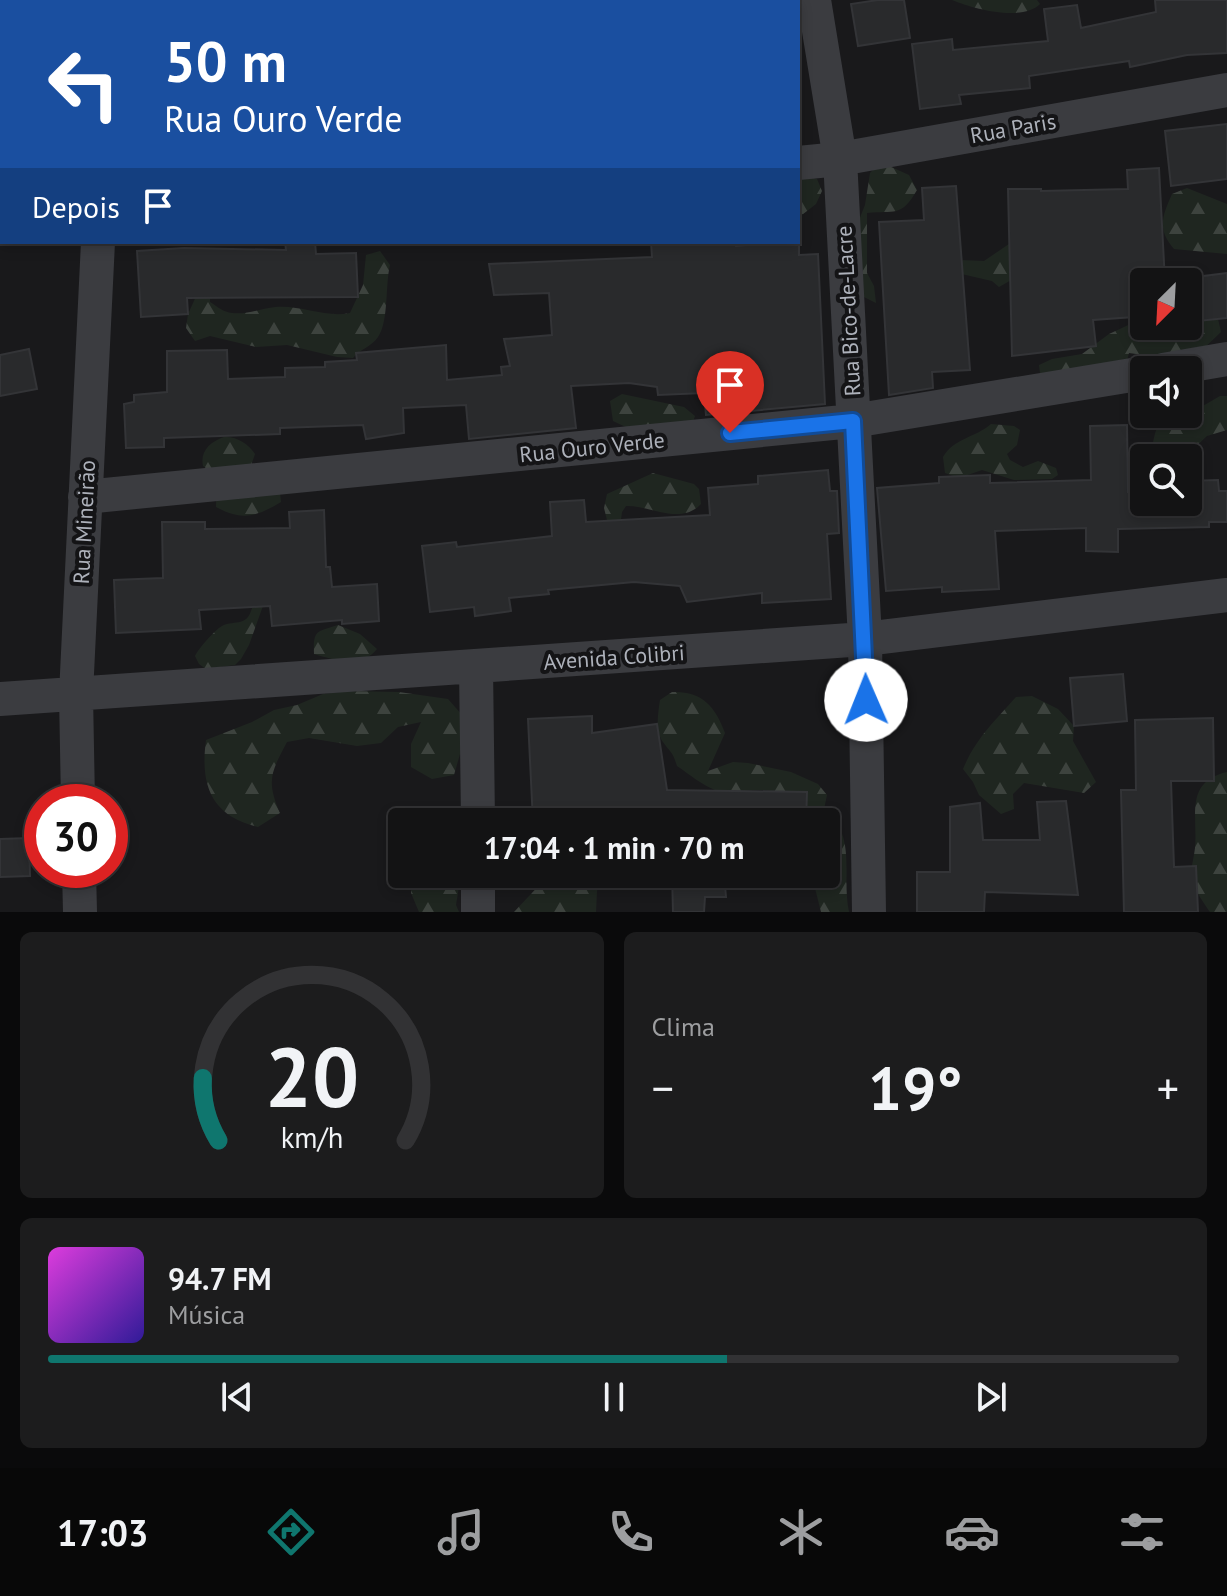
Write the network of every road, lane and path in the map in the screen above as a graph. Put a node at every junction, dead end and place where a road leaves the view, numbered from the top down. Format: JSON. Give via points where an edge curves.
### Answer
{"nodes":[{"id":1,"x":814,"y":0,"type":"edge"},
{"id":2,"x":1227,"y":90,"type":"edge"},
{"id":3,"x":840,"y":159,"type":"junction"},
{"id":4,"x":800,"y":163,"type":"edge"},
{"id":5,"x":98,"y":244,"type":"edge"},
{"id":6,"x":1227,"y":359,"type":"edge"},
{"id":7,"x":1202,"y":363,"type":"edge"},
{"id":8,"x":1130,"y":375,"type":"edge"},
{"id":9,"x":853,"y":421,"type":"junction"},
{"id":10,"x":85,"y":497,"type":"junction"},
{"id":11,"x":1227,"y":595,"type":"edge"},
{"id":12,"x":865,"y":639,"type":"junction"},
{"id":13,"x":476,"y":666,"type":"junction"},
{"id":14,"x":76,"y":694,"type":"junction"},
{"id":15,"x":0,"y":699,"type":"edge"},
{"id":16,"x":78,"y":784,"type":"edge"},
{"id":17,"x":478,"y":808,"type":"edge"},
{"id":18,"x":79,"y":888,"type":"edge"},
{"id":19,"x":478,"y":888,"type":"edge"},
{"id":20,"x":80,"y":912,"type":"edge"},
{"id":21,"x":478,"y":912,"type":"edge"},
{"id":22,"x":869,"y":912,"type":"edge"}],
"edges":[{"from":1,"to":3,"type":"street","name":"Rua Bico-de-Lacre"},
{"from":2,"to":3,"type":"street","name":"Rua Paris"},
{"from":3,"to":4,"type":"street","name":"Rua Paris"},
{"from":3,"to":9,"type":"street","name":"Rua Bico-de-Lacre"},
{"from":5,"to":10,"type":"street","name":"Rua Mineirão"},
{"from":6,"to":7,"type":"street"},
{"from":8,"to":9,"type":"street","name":"Rua Ouro Verde"},
{"from":9,"to":10,"type":"street","name":"Rua Ouro Verde"},
{"from":9,"to":12,"type":"street","name":"Rua Bico-de-Lacre"},
{"from":10,"to":14,"type":"street","name":"Rua Mineirão"},
{"from":11,"to":12,"type":"street","name":"Avenida Colibri"},
{"from":12,"to":13,"type":"street","name":"Avenida Colibri"},
{"from":12,"to":22,"type":"street","name":"Rua Bico-de-Lacre"},
{"from":13,"to":14,"type":"street","name":"Avenida Colibri"},
{"from":13,"to":17,"type":"street"},
{"from":14,"to":15,"type":"street","name":"Avenida Colibri"},
{"from":14,"to":16,"type":"street","name":"Rua Mineirão"},
{"from":18,"to":20,"type":"street"},
{"from":19,"to":21,"type":"street"}]}
